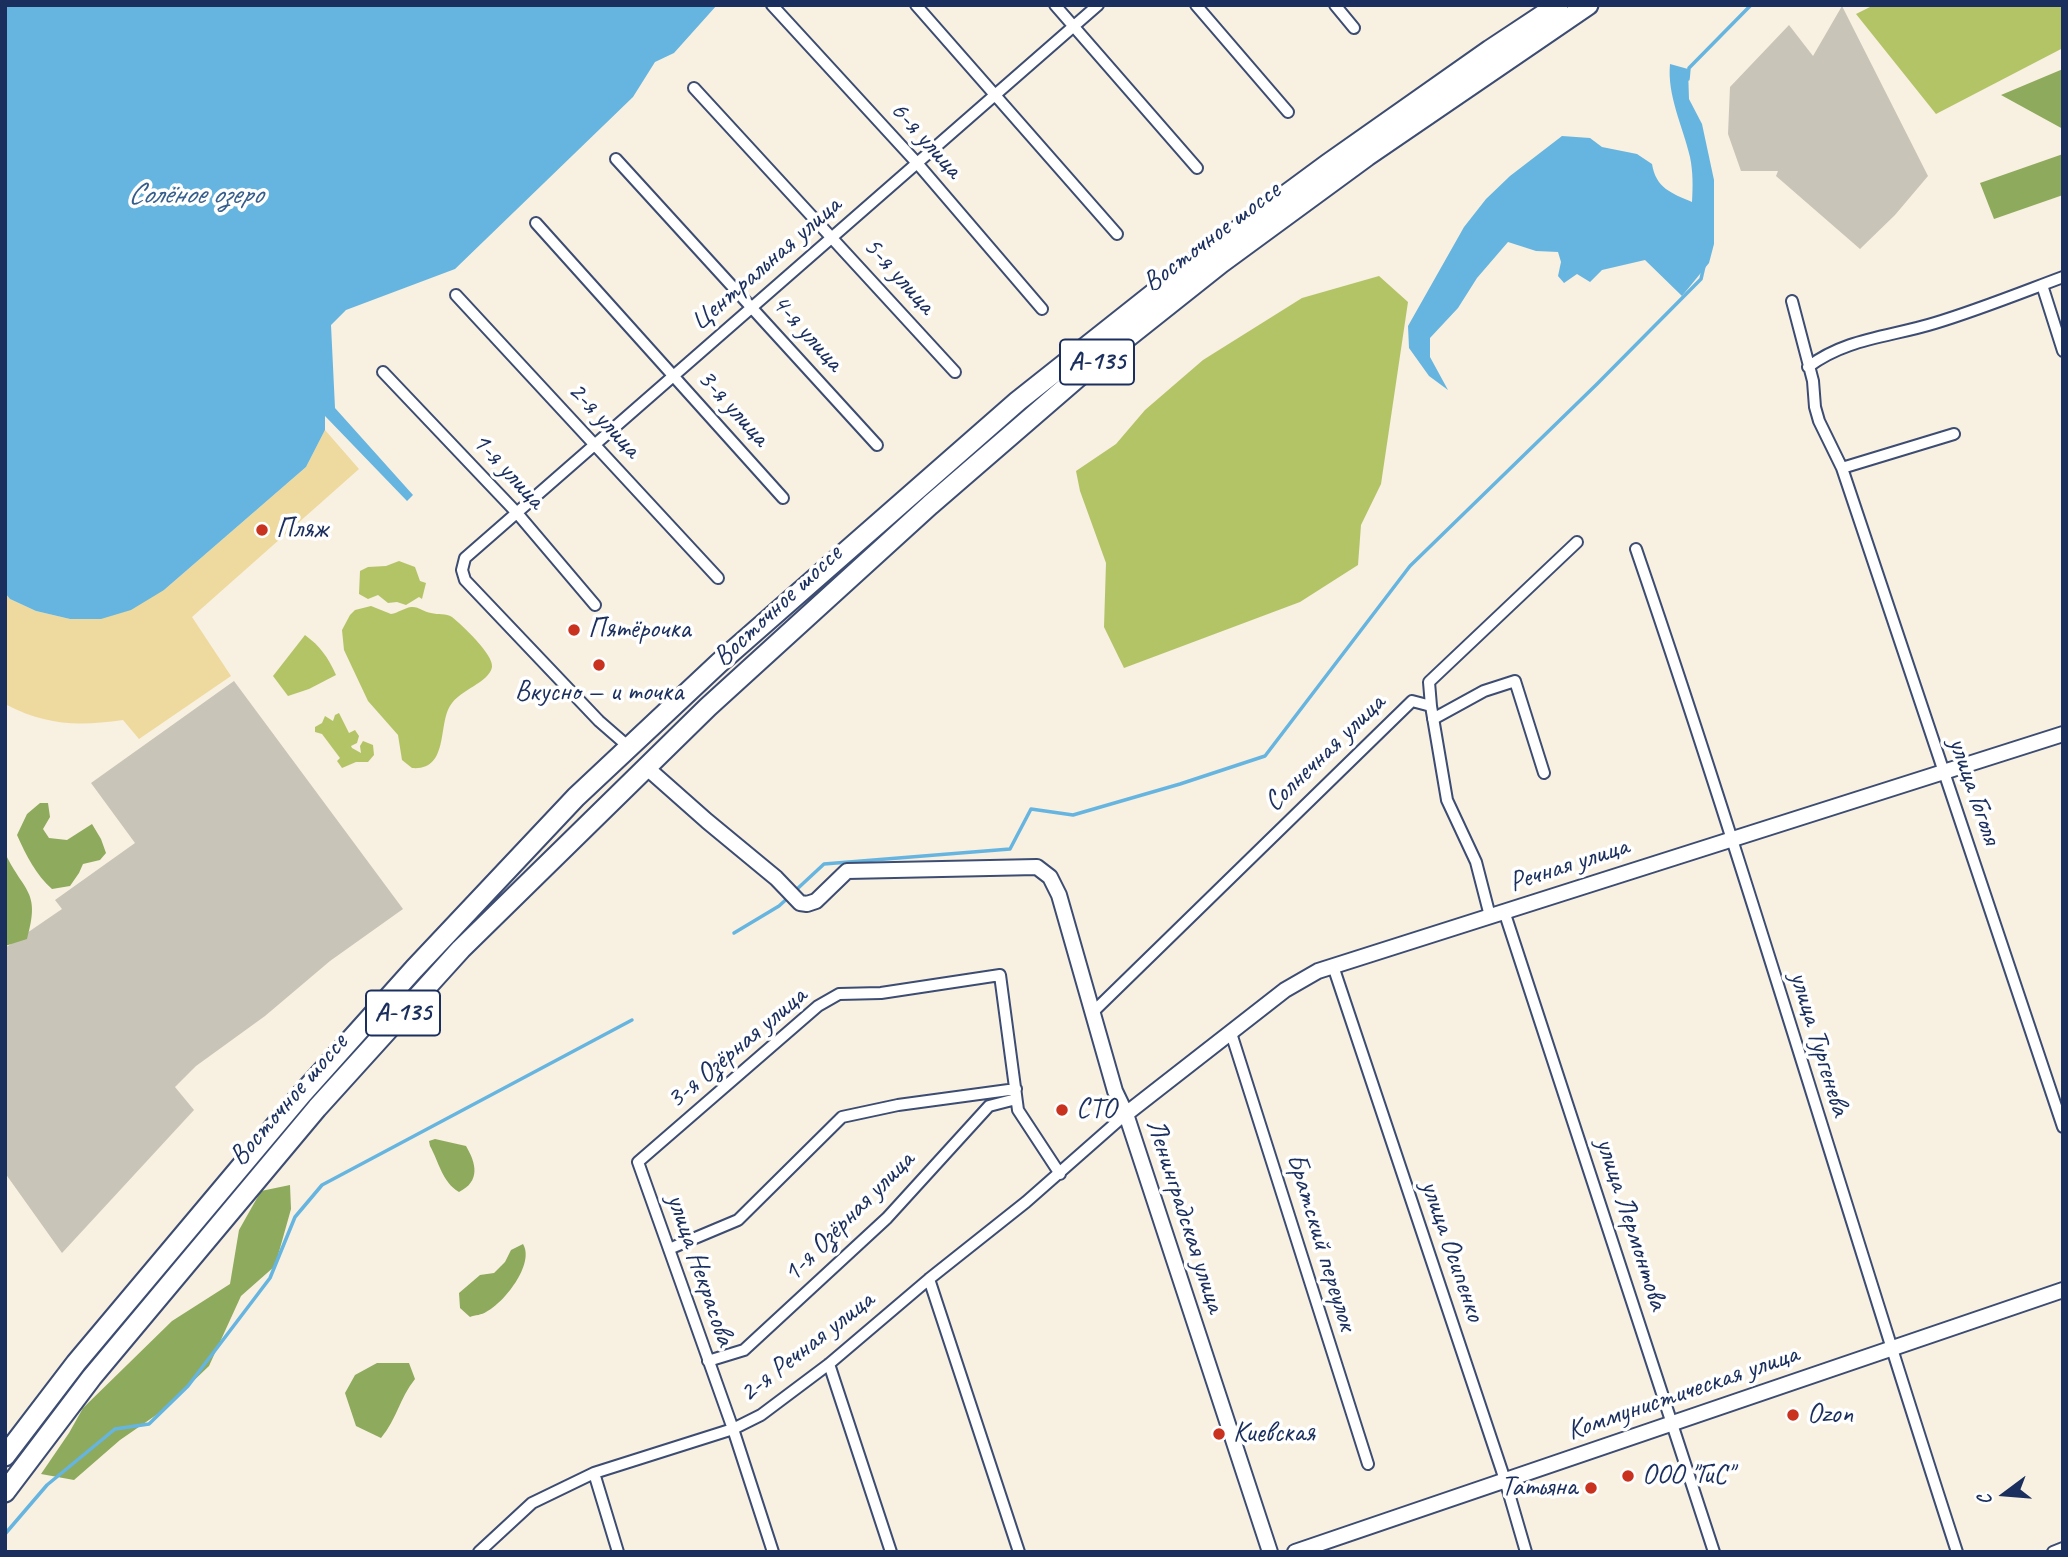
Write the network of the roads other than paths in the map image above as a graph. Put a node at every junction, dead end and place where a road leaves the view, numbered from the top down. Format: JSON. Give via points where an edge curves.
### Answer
{"nodes":[{"id":1,"x":772,"y":5,"type":"edge"},
{"id":2,"x":916,"y":5,"type":"edge"},
{"id":3,"x":1055,"y":5,"type":"edge"},
{"id":4,"x":1098,"y":5,"type":"edge"},
{"id":5,"x":1196,"y":5,"type":"edge"},
{"id":6,"x":1335,"y":5,"type":"edge"},
{"id":7,"x":1558,"y":5,"type":"edge"},
{"id":8,"x":1588,"y":5,"type":"edge"},
{"id":9,"x":1074,"y":26,"type":"junction"},
{"id":10,"x":1354,"y":28,"type":"dead end"},
{"id":11,"x":694,"y":88,"type":"dead end"},
{"id":12,"x":995,"y":95,"type":"junction"},
{"id":13,"x":1288,"y":112,"type":"dead end"},
{"id":14,"x":617,"y":159,"type":"dead end"},
{"id":15,"x":917,"y":163,"type":"junction"},
{"id":16,"x":1197,"y":168,"type":"dead end"},
{"id":17,"x":536,"y":223,"type":"dead end"},
{"id":18,"x":1117,"y":234,"type":"dead end"},
{"id":19,"x":832,"y":237,"type":"junction"},
{"id":20,"x":2063,"y":277,"type":"edge"},
{"id":21,"x":2042,"y":285,"type":"junction"},
{"id":22,"x":456,"y":295,"type":"dead end"},
{"id":23,"x":1792,"y":301,"type":"dead end"},
{"id":24,"x":753,"y":306,"type":"junction"},
{"id":25,"x":1042,"y":309,"type":"dead end"},
{"id":26,"x":2063,"y":351,"type":"edge"},
{"id":27,"x":1808,"y":367,"type":"junction"},
{"id":28,"x":955,"y":372,"type":"dead end"},
{"id":29,"x":383,"y":373,"type":"dead end"},
{"id":30,"x":674,"y":375,"type":"junction"},
{"id":31,"x":1954,"y":434,"type":"dead end"},
{"id":32,"x":595,"y":444,"type":"junction"},
{"id":33,"x":877,"y":445,"type":"dead end"},
{"id":34,"x":1842,"y":468,"type":"junction"},
{"id":35,"x":783,"y":498,"type":"dead end"},
{"id":36,"x":517,"y":513,"type":"junction"},
{"id":37,"x":883,"y":520,"type":"junction"},
{"id":38,"x":1577,"y":542,"type":"dead end"},
{"id":39,"x":1636,"y":549,"type":"dead end"},
{"id":40,"x":863,"y":565,"type":"junction"},
{"id":41,"x":718,"y":578,"type":"dead end"},
{"id":42,"x":595,"y":605,"type":"dead end"},
{"id":43,"x":1431,"y":706,"type":"junction"},
{"id":44,"x":1433,"y":719,"type":"junction"},
{"id":45,"x":2063,"y":734,"type":"edge"},
{"id":46,"x":630,"y":748,"type":"junction"},
{"id":47,"x":646,"y":766,"type":"junction"},
{"id":48,"x":1944,"y":772,"type":"junction"},
{"id":49,"x":1544,"y":773,"type":"dead end"},
{"id":50,"x":1731,"y":839,"type":"junction"},
{"id":51,"x":1504,"y":911,"type":"junction"},
{"id":52,"x":1490,"y":916,"type":"junction"},
{"id":53,"x":1332,"y":966,"type":"junction"},
{"id":54,"x":414,"y":970,"type":"junction"},
{"id":55,"x":429,"y":984,"type":"junction"},
{"id":56,"x":1092,"y":1013,"type":"junction"},
{"id":57,"x":1231,"y":1033,"type":"junction"},
{"id":58,"x":1016,"y":1094,"type":"junction"},
{"id":59,"x":1126,"y":1114,"type":"junction"},
{"id":60,"x":2063,"y":1127,"type":"edge"},
{"id":61,"x":638,"y":1162,"type":"joint"},
{"id":62,"x":1060,"y":1174,"type":"junction"},
{"id":63,"x":669,"y":1249,"type":"junction"},
{"id":64,"x":929,"y":1279,"type":"junction"},
{"id":65,"x":2063,"y":1290,"type":"edge"},
{"id":66,"x":1891,"y":1348,"type":"junction"},
{"id":67,"x":708,"y":1361,"type":"junction"},
{"id":68,"x":829,"y":1364,"type":"junction"},
{"id":69,"x":1672,"y":1423,"type":"junction"},
{"id":70,"x":733,"y":1429,"type":"junction"},
{"id":71,"x":5,"y":1456,"type":"edge"},
{"id":72,"x":1367,"y":1465,"type":"dead end"},
{"id":73,"x":594,"y":1473,"type":"junction"},
{"id":74,"x":1505,"y":1480,"type":"junction"},
{"id":75,"x":5,"y":1492,"type":"edge"},
{"id":76,"x":1314,"y":1548,"type":"edge"},
{"id":77,"x":2063,"y":1548,"type":"edge"},
{"id":78,"x":479,"y":1552,"type":"edge"},
{"id":79,"x":618,"y":1552,"type":"edge"},
{"id":80,"x":773,"y":1552,"type":"edge"},
{"id":81,"x":891,"y":1552,"type":"edge"},
{"id":82,"x":1019,"y":1552,"type":"edge"},
{"id":83,"x":1270,"y":1552,"type":"edge"},
{"id":84,"x":1296,"y":1552,"type":"edge"},
{"id":85,"x":1527,"y":1552,"type":"edge"},
{"id":86,"x":1714,"y":1552,"type":"edge"},
{"id":87,"x":1958,"y":1552,"type":"edge"},
{"id":88,"x":2053,"y":1552,"type":"edge"}],
"edges":[{"from":1,"to":15,"type":"street","name":"6-я улица"},
{"from":2,"to":12,"type":"street"},
{"from":3,"to":9,"type":"street"},
{"from":4,"to":9,"type":"street","name":"Центральная улица"},
{"from":5,"to":13,"type":"street"},
{"from":6,"to":10,"type":"street"},
{"from":7,"to":37,"type":"highway","name":"Восточное шоссе","number":"А-135","via":[[1172,279],[1018,401]]},
{"from":8,"to":40,"type":"highway","name":"Восточное шоссе","number":"А-135","via":[[1367,156],[1221,263],[1085,371]]},
{"from":9,"to":12,"type":"street","name":"Центральная улица"},
{"from":9,"to":16,"type":"street"},
{"from":11,"to":19,"type":"street","name":"5-я улица"},
{"from":12,"to":15,"type":"street","name":"Центральная улица"},
{"from":12,"to":18,"type":"street"},
{"from":14,"to":24,"type":"street","name":"4-я улица"},
{"from":15,"to":19,"type":"street","name":"Центральная улица"},
{"from":15,"to":25,"type":"street","name":"6-я улица"},
{"from":17,"to":30,"type":"street","name":"3-я улица"},
{"from":19,"to":24,"type":"street","name":"Центральная улица"},
{"from":19,"to":28,"type":"street","name":"5-я улица"},
{"from":20,"to":21,"type":"street"},
{"from":21,"to":26,"type":"street"},
{"from":21,"to":27,"type":"street","via":[[1934,323],[1844,346]]},
{"from":22,"to":32,"type":"street","name":"2-я улица"},
{"from":23,"to":27,"type":"street","name":"улица Гоголя"},
{"from":24,"to":30,"type":"street","name":"Центральная улица"},
{"from":24,"to":33,"type":"street","name":"4-я улица"},
{"from":27,"to":34,"type":"street","name":"улица Гоголя","via":[[1819,421]]},
{"from":29,"to":36,"type":"street","name":"1-я улица"},
{"from":30,"to":32,"type":"street","name":"Центральная улица"},
{"from":30,"to":35,"type":"street","name":"3-я улица"},
{"from":31,"to":34,"type":"street"},
{"from":32,"to":36,"type":"street","name":"Центральная улица"},
{"from":32,"to":41,"type":"street","name":"2-я улица"},
{"from":34,"to":48,"type":"street","name":"улица Гоголя"},
{"from":36,"to":42,"type":"street","name":"1-я улица"},
{"from":36,"to":46,"type":"street","name":"Центральная улица","via":[[465,558],[465,580]]},
{"from":37,"to":40,"type":"highway","via":[[907,501],[918,500],[914,513]]},
{"from":37,"to":46,"type":"highway","name":"Восточное шоссе","number":"А-135","via":[[719,663]]},
{"from":38,"to":43,"type":"street","name":"Солнечная улица","via":[[1429,682]]},
{"from":39,"to":50,"type":"street","name":"улица Тургенева"},
{"from":40,"to":47,"type":"highway","name":"Восточное шоссе","number":"А-135"},
{"from":43,"to":44,"type":"street"},
{"from":43,"to":56,"type":"street","name":"Солнечная улица","via":[[1412,701]]},
{"from":44,"to":49,"type":"street","via":[[1484,691],[1515,681]]},
{"from":44,"to":52,"type":"street","via":[[1447,800],[1476,862]]},
{"from":45,"to":48,"type":"street","name":"Речная улица"},
{"from":46,"to":54,"type":"highway","name":"Восточное шоссе","number":"А-135","via":[[576,797]]},
{"from":47,"to":55,"type":"highway","name":"Восточное шоссе","number":"А-135"},
{"from":47,"to":56,"type":"street","name":"Ленинградская улица","via":[[800,903],[816,901],[847,871],[1037,867],[1050,877],[1059,895]]},
{"from":48,"to":50,"type":"street","name":"Речная улица"},
{"from":48,"to":60,"type":"street","name":"улица Гоголя"},
{"from":50,"to":51,"type":"street","name":"Речная улица"},
{"from":50,"to":66,"type":"street","name":"улица Тургенева"},
{"from":51,"to":52,"type":"street","name":"Речная улица"},
{"from":51,"to":69,"type":"street","name":"улица Лермонтова"},
{"from":52,"to":53,"type":"street","name":"Речная улица"},
{"from":53,"to":57,"type":"street","name":"Речная улица","via":[[1303,978]]},
{"from":53,"to":74,"type":"street","name":"улица Осипенко"},
{"from":54,"to":55,"type":"highway","via":[[416,984]]},
{"from":54,"to":71,"type":"highway","name":"Восточное шоссе","number":"А-135","via":[[302,1094],[76,1363]]},
{"from":55,"to":75,"type":"highway","name":"Восточное шоссе","number":"А-135","via":[[317,1108],[101,1366]]},
{"from":56,"to":59,"type":"street","name":"Ленинградская улица"},
{"from":57,"to":59,"type":"street","name":"Речная улица"},
{"from":57,"to":72,"type":"street","name":"Братский переулок"},
{"from":58,"to":61,"type":"street","name":"3-я Озёрная улица","via":[[1000,975],[881,993],[839,994],[818,1006]]},
{"from":58,"to":62,"type":"street","via":[[1018,1110]]},
{"from":58,"to":63,"type":"street","via":[[898,1105],[842,1116],[738,1220]]},
{"from":58,"to":67,"type":"street","name":"1-я Озёрная улица","via":[[989,1106],[887,1218],[744,1350]]},
{"from":59,"to":62,"type":"street","name":"2-я Речная улица"},
{"from":59,"to":83,"type":"street","name":"Ленинградская улица"},
{"from":61,"to":63,"type":"street","name":"улица Некрасова"},
{"from":62,"to":64,"type":"street","name":"2-я Речная улица"},
{"from":63,"to":67,"type":"street","name":"улица Некрасова"},
{"from":64,"to":68,"type":"street","name":"2-я Речная улица"},
{"from":64,"to":82,"type":"street"},
{"from":65,"to":66,"type":"street","name":"Коммунистическая улица"},
{"from":66,"to":69,"type":"street","name":"Коммунистическая улица"},
{"from":66,"to":87,"type":"street","name":"улица Тургенева"},
{"from":67,"to":70,"type":"street","name":"улица Некрасова"},
{"from":68,"to":70,"type":"street","name":"2-я Речная улица","via":[[761,1415]]},
{"from":68,"to":81,"type":"street"},
{"from":69,"to":74,"type":"street","name":"Коммунистическая улица"},
{"from":69,"to":86,"type":"street","name":"улица Лермонтова"},
{"from":70,"to":73,"type":"street","name":"2-я Речная улица"},
{"from":70,"to":80,"type":"street","name":"улица Некрасова"},
{"from":73,"to":78,"type":"street","name":"2-я Речная улица","via":[[532,1503]]},
{"from":73,"to":79,"type":"street"},
{"from":74,"to":76,"type":"street","name":"Коммунистическая улица"},
{"from":74,"to":85,"type":"street","name":"улица Осипенко"},
{"from":76,"to":84,"type":"street","name":"Коммунистическая улица"},
{"from":77,"to":88,"type":"street"}]}
